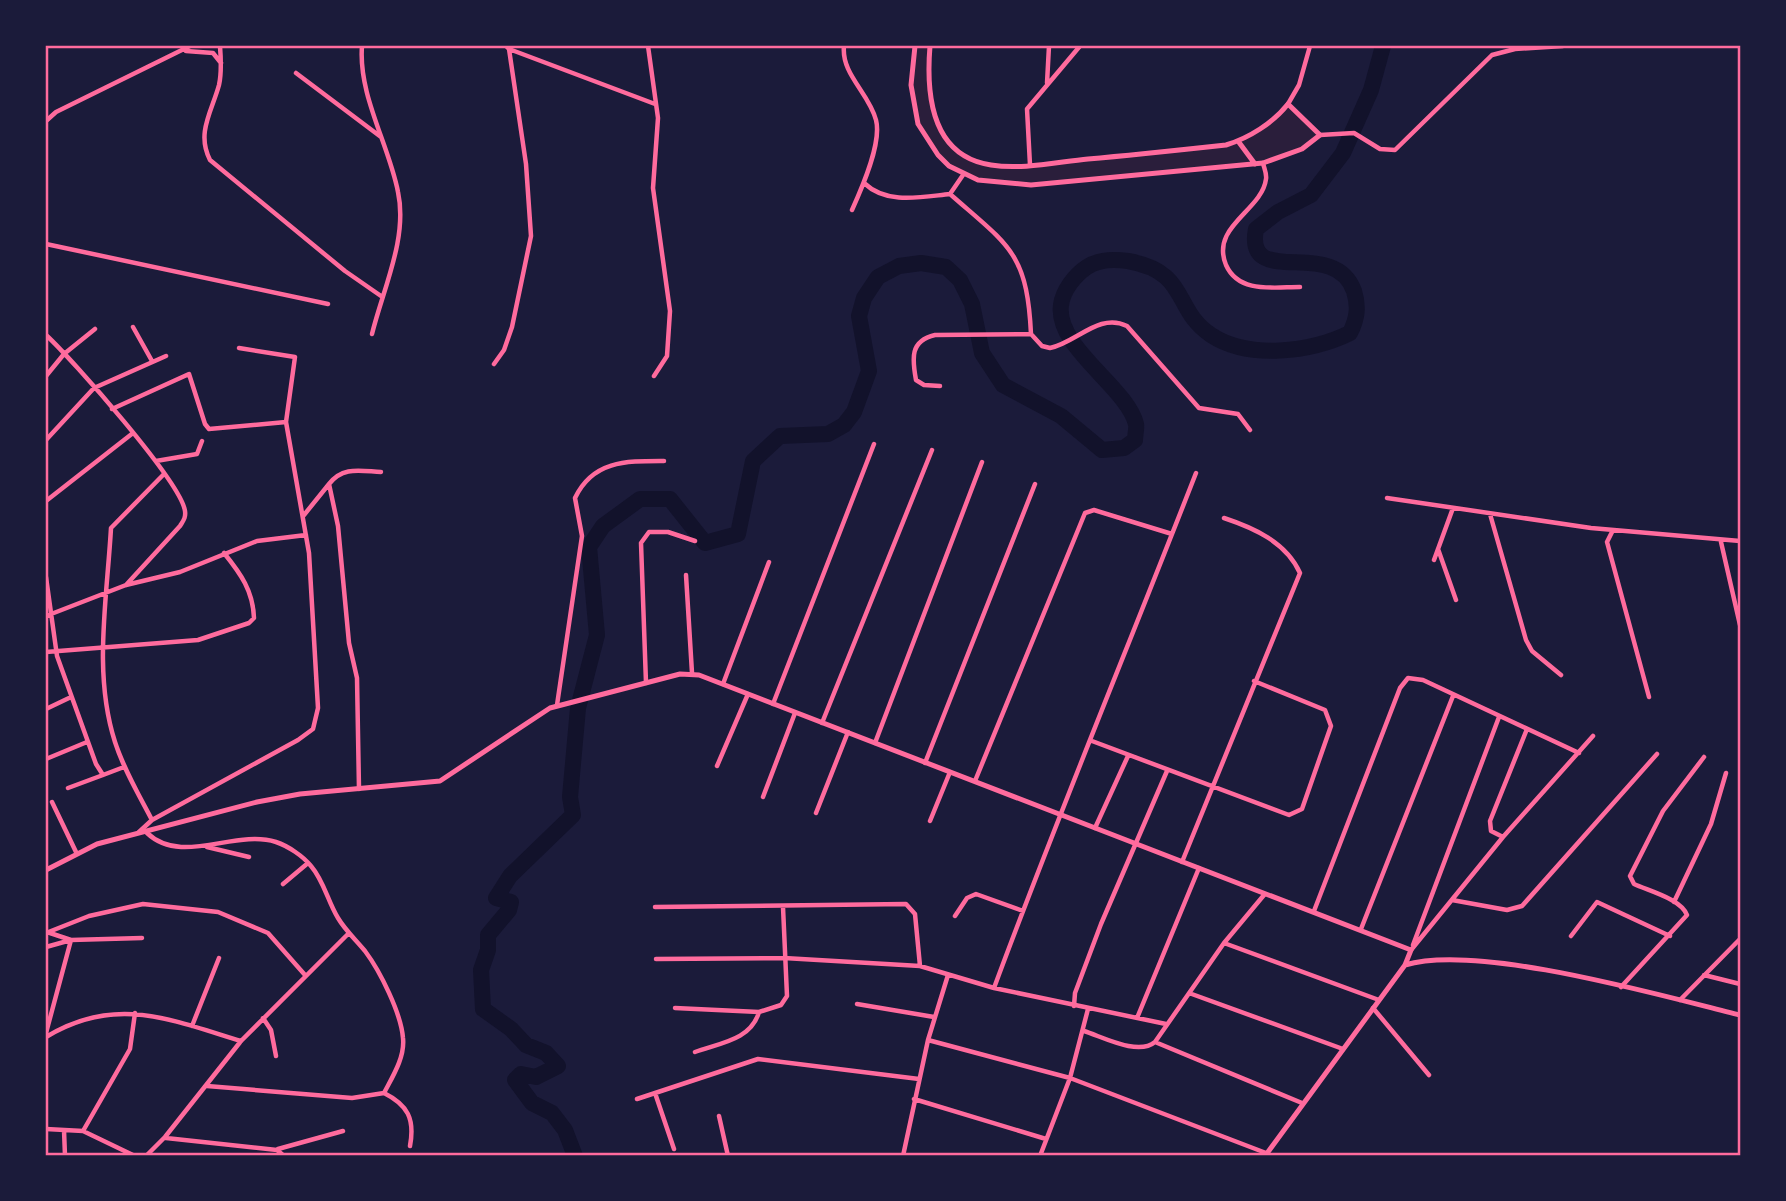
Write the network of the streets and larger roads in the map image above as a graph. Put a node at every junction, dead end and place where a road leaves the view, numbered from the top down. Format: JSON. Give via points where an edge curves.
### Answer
{"nodes":[{"id":1,"x":190,"y":46,"type":"edge"},
{"id":2,"x":220,"y":46,"type":"edge"},
{"id":3,"x":362,"y":46,"type":"edge"},
{"id":4,"x":648,"y":46,"type":"edge"},
{"id":5,"x":844,"y":46,"type":"edge"},
{"id":6,"x":915,"y":46,"type":"edge"},
{"id":7,"x":930,"y":46,"type":"edge"},
{"id":8,"x":1049,"y":46,"type":"edge"},
{"id":9,"x":1080,"y":46,"type":"edge"},
{"id":10,"x":1310,"y":46,"type":"edge"},
{"id":11,"x":1563,"y":46,"type":"edge"},
{"id":12,"x":507,"y":47,"type":"edge"},
{"id":13,"x":184,"y":51,"type":"junction"},
{"id":14,"x":221,"y":64,"type":"junction"},
{"id":15,"x":296,"y":73,"type":"dead end"},
{"id":16,"x":1047,"y":84,"type":"junction"},
{"id":17,"x":656,"y":104,"type":"junction"},
{"id":18,"x":1288,"y":104,"type":"junction"},
{"id":19,"x":46,"y":121,"type":"edge"},
{"id":20,"x":1321,"y":135,"type":"junction"},
{"id":21,"x":382,"y":138,"type":"junction"},
{"id":22,"x":1238,"y":141,"type":"junction"},
{"id":23,"x":1263,"y":163,"type":"junction"},
{"id":24,"x":1255,"y":164,"type":"junction"},
{"id":25,"x":1030,"y":165,"type":"junction"},
{"id":26,"x":963,"y":175,"type":"junction"},
{"id":27,"x":864,"y":183,"type":"junction"},
{"id":28,"x":950,"y":194,"type":"junction"},
{"id":29,"x":852,"y":210,"type":"dead end"},
{"id":30,"x":46,"y":244,"type":"edge"},
{"id":31,"x":1300,"y":287,"type":"dead end"},
{"id":32,"x":382,"y":296,"type":"junction"},
{"id":33,"x":328,"y":304,"type":"dead end"},
{"id":34,"x":133,"y":327,"type":"dead end"},
{"id":35,"x":95,"y":329,"type":"dead end"},
{"id":36,"x":372,"y":334,"type":"dead end"},
{"id":37,"x":1031,"y":334,"type":"junction"},
{"id":38,"x":46,"y":335,"type":"edge"},
{"id":39,"x":239,"y":348,"type":"dead end"},
{"id":40,"x":64,"y":354,"type":"junction"},
{"id":41,"x":166,"y":356,"type":"dead end"},
{"id":42,"x":152,"y":361,"type":"junction"},
{"id":43,"x":494,"y":364,"type":"dead end"},
{"id":44,"x":46,"y":376,"type":"edge"},
{"id":45,"x":654,"y":376,"type":"dead end"},
{"id":46,"x":940,"y":386,"type":"dead end"},
{"id":47,"x":94,"y":388,"type":"junction"},
{"id":48,"x":112,"y":409,"type":"junction"},
{"id":49,"x":286,"y":422,"type":"junction"},
{"id":50,"x":1250,"y":430,"type":"dead end"},
{"id":51,"x":133,"y":433,"type":"junction"},
{"id":52,"x":46,"y":440,"type":"edge"},
{"id":53,"x":202,"y":440,"type":"dead end"},
{"id":54,"x":874,"y":444,"type":"dead end"},
{"id":55,"x":932,"y":450,"type":"dead end"},
{"id":56,"x":156,"y":461,"type":"junction"},
{"id":57,"x":664,"y":461,"type":"dead end"},
{"id":58,"x":982,"y":462,"type":"dead end"},
{"id":59,"x":381,"y":472,"type":"dead end"},
{"id":60,"x":1196,"y":473,"type":"dead end"},
{"id":61,"x":164,"y":474,"type":"junction"},
{"id":62,"x":329,"y":484,"type":"junction"},
{"id":63,"x":1035,"y":484,"type":"dead end"},
{"id":64,"x":1387,"y":498,"type":"dead end"},
{"id":65,"x":46,"y":501,"type":"edge"},
{"id":66,"x":1453,"y":508,"type":"junction"},
{"id":67,"x":1490,"y":514,"type":"junction"},
{"id":68,"x":304,"y":515,"type":"junction"},
{"id":69,"x":1224,"y":518,"type":"dead end"},
{"id":70,"x":1613,"y":530,"type":"junction"},
{"id":71,"x":1172,"y":534,"type":"junction"},
{"id":72,"x":306,"y":535,"type":"junction"},
{"id":73,"x":695,"y":541,"type":"dead end"},
{"id":74,"x":1741,"y":541,"type":"edge"},
{"id":75,"x":1721,"y":542,"type":"junction"},
{"id":76,"x":1438,"y":548,"type":"junction"},
{"id":77,"x":224,"y":553,"type":"junction"},
{"id":78,"x":1434,"y":560,"type":"dead end"},
{"id":79,"x":769,"y":562,"type":"dead end"},
{"id":80,"x":686,"y":575,"type":"dead end"},
{"id":81,"x":46,"y":577,"type":"edge"},
{"id":82,"x":126,"y":585,"type":"junction"},
{"id":83,"x":108,"y":592,"type":"junction"},
{"id":84,"x":1456,"y":600,"type":"dead end"},
{"id":85,"x":47,"y":616,"type":"edge"},
{"id":86,"x":1741,"y":625,"type":"edge"},
{"id":87,"x":103,"y":648,"type":"junction"},
{"id":88,"x":55,"y":649,"type":"junction"},
{"id":89,"x":46,"y":652,"type":"edge"},
{"id":90,"x":692,"y":674,"type":"junction"},
{"id":91,"x":1561,"y":676,"type":"dead end"},
{"id":92,"x":1254,"y":681,"type":"junction"},
{"id":93,"x":646,"y":684,"type":"junction"},
{"id":94,"x":723,"y":684,"type":"junction"},
{"id":95,"x":748,"y":694,"type":"junction"},
{"id":96,"x":1453,"y":696,"type":"junction"},
{"id":97,"x":1649,"y":697,"type":"dead end"},
{"id":98,"x":69,"y":698,"type":"junction"},
{"id":99,"x":773,"y":704,"type":"junction"},
{"id":100,"x":557,"y":705,"type":"junction"},
{"id":101,"x":46,"y":709,"type":"edge"},
{"id":102,"x":795,"y":713,"type":"junction"},
{"id":103,"x":1499,"y":717,"type":"junction"},
{"id":104,"x":822,"y":723,"type":"junction"},
{"id":105,"x":1527,"y":729,"type":"junction"},
{"id":106,"x":848,"y":732,"type":"junction"},
{"id":107,"x":1593,"y":736,"type":"dead end"},
{"id":108,"x":1092,"y":741,"type":"junction"},
{"id":109,"x":88,"y":742,"type":"junction"},
{"id":110,"x":875,"y":743,"type":"junction"},
{"id":111,"x":1579,"y":753,"type":"junction"},
{"id":112,"x":1657,"y":754,"type":"dead end"},
{"id":113,"x":1128,"y":755,"type":"junction"},
{"id":114,"x":1704,"y":757,"type":"dead end"},
{"id":115,"x":46,"y":759,"type":"edge"},
{"id":116,"x":925,"y":762,"type":"junction"},
{"id":117,"x":716,"y":766,"type":"dead end"},
{"id":118,"x":124,"y":767,"type":"junction"},
{"id":119,"x":1167,"y":771,"type":"junction"},
{"id":120,"x":950,"y":772,"type":"junction"},
{"id":121,"x":1726,"y":773,"type":"dead end"},
{"id":122,"x":103,"y":775,"type":"junction"},
{"id":123,"x":975,"y":781,"type":"junction"},
{"id":124,"x":1214,"y":787,"type":"junction"},
{"id":125,"x":68,"y":788,"type":"dead end"},
{"id":126,"x":359,"y":789,"type":"junction"},
{"id":127,"x":763,"y":797,"type":"dead end"},
{"id":128,"x":52,"y":802,"type":"dead end"},
{"id":129,"x":816,"y":813,"type":"dead end"},
{"id":130,"x":1059,"y":815,"type":"junction"},
{"id":131,"x":152,"y":820,"type":"junction"},
{"id":132,"x":930,"y":821,"type":"dead end"},
{"id":133,"x":1096,"y":828,"type":"junction"},
{"id":134,"x":138,"y":833,"type":"junction"},
{"id":135,"x":147,"y":833,"type":"junction"},
{"id":136,"x":1503,"y":837,"type":"junction"},
{"id":137,"x":1137,"y":844,"type":"junction"},
{"id":138,"x":202,"y":846,"type":"junction"},
{"id":139,"x":76,"y":852,"type":"junction"},
{"id":140,"x":249,"y":857,"type":"dead end"},
{"id":141,"x":1182,"y":862,"type":"junction"},
{"id":142,"x":308,"y":863,"type":"junction"},
{"id":143,"x":1199,"y":868,"type":"junction"},
{"id":144,"x":46,"y":870,"type":"edge"},
{"id":145,"x":283,"y":884,"type":"dead end"},
{"id":146,"x":1264,"y":895,"type":"junction"},
{"id":147,"x":1451,"y":900,"type":"junction"},
{"id":148,"x":1674,"y":902,"type":"junction"},
{"id":149,"x":655,"y":907,"type":"dead end"},
{"id":150,"x":783,"y":907,"type":"junction"},
{"id":151,"x":1023,"y":911,"type":"junction"},
{"id":152,"x":1314,"y":911,"type":"junction"},
{"id":153,"x":955,"y":916,"type":"dead end"},
{"id":154,"x":1361,"y":929,"type":"junction"},
{"id":155,"x":47,"y":932,"type":"edge"},
{"id":156,"x":349,"y":933,"type":"junction"},
{"id":157,"x":1571,"y":936,"type":"dead end"},
{"id":158,"x":1670,"y":936,"type":"junction"},
{"id":159,"x":142,"y":938,"type":"dead end"},
{"id":160,"x":1741,"y":939,"type":"edge"},
{"id":161,"x":71,"y":940,"type":"junction"},
{"id":162,"x":1224,"y":943,"type":"junction"},
{"id":163,"x":46,"y":947,"type":"edge"},
{"id":164,"x":1411,"y":950,"type":"junction"},
{"id":165,"x":219,"y":958,"type":"dead end"},
{"id":166,"x":784,"y":958,"type":"junction"},
{"id":167,"x":656,"y":959,"type":"dead end"},
{"id":168,"x":1405,"y":965,"type":"junction"},
{"id":169,"x":920,"y":966,"type":"junction"},
{"id":170,"x":305,"y":975,"type":"junction"},
{"id":171,"x":948,"y":975,"type":"junction"},
{"id":172,"x":1704,"y":975,"type":"junction"},
{"id":173,"x":1741,"y":984,"type":"edge"},
{"id":174,"x":995,"y":988,"type":"junction"},
{"id":175,"x":1621,"y":988,"type":"junction"},
{"id":176,"x":1189,"y":993,"type":"junction"},
{"id":177,"x":1379,"y":1000,"type":"junction"},
{"id":178,"x":1680,"y":1000,"type":"junction"},
{"id":179,"x":857,"y":1004,"type":"dead end"},
{"id":180,"x":1074,"y":1006,"type":"junction"},
{"id":181,"x":675,"y":1008,"type":"dead end"},
{"id":182,"x":1373,"y":1008,"type":"junction"},
{"id":183,"x":1088,"y":1009,"type":"junction"},
{"id":184,"x":759,"y":1012,"type":"junction"},
{"id":185,"x":135,"y":1013,"type":"junction"},
{"id":186,"x":1741,"y":1015,"type":"edge"},
{"id":187,"x":934,"y":1017,"type":"junction"},
{"id":188,"x":263,"y":1018,"type":"junction"},
{"id":189,"x":1137,"y":1018,"type":"junction"},
{"id":190,"x":1166,"y":1024,"type":"junction"},
{"id":191,"x":192,"y":1026,"type":"junction"},
{"id":192,"x":1084,"y":1031,"type":"junction"},
{"id":193,"x":46,"y":1035,"type":"edge"},
{"id":194,"x":928,"y":1040,"type":"junction"},
{"id":195,"x":241,"y":1041,"type":"junction"},
{"id":196,"x":1155,"y":1042,"type":"junction"},
{"id":197,"x":1343,"y":1049,"type":"junction"},
{"id":198,"x":695,"y":1052,"type":"dead end"},
{"id":199,"x":276,"y":1056,"type":"dead end"},
{"id":200,"x":1429,"y":1075,"type":"dead end"},
{"id":201,"x":1070,"y":1078,"type":"junction"},
{"id":202,"x":919,"y":1079,"type":"junction"},
{"id":203,"x":206,"y":1086,"type":"junction"},
{"id":204,"x":384,"y":1093,"type":"junction"},
{"id":205,"x":655,"y":1093,"type":"junction"},
{"id":206,"x":637,"y":1099,"type":"dead end"},
{"id":207,"x":914,"y":1099,"type":"junction"},
{"id":208,"x":1302,"y":1103,"type":"junction"},
{"id":209,"x":719,"y":1116,"type":"dead end"},
{"id":210,"x":46,"y":1129,"type":"edge"},
{"id":211,"x":65,"y":1129,"type":"junction"},
{"id":212,"x":83,"y":1131,"type":"junction"},
{"id":213,"x":343,"y":1131,"type":"dead end"},
{"id":214,"x":165,"y":1138,"type":"junction"},
{"id":215,"x":1046,"y":1139,"type":"junction"},
{"id":216,"x":410,"y":1146,"type":"dead end"},
{"id":217,"x":674,"y":1149,"type":"dead end"},
{"id":218,"x":277,"y":1150,"type":"junction"},
{"id":219,"x":153,"y":1151,"type":"junction"},
{"id":220,"x":1265,"y":1154,"type":"edge"},
{"id":221,"x":65,"y":1156,"type":"edge"},
{"id":222,"x":135,"y":1156,"type":"edge"},
{"id":223,"x":146,"y":1156,"type":"edge"},
{"id":224,"x":159,"y":1156,"type":"edge"},
{"id":225,"x":284,"y":1156,"type":"edge"},
{"id":226,"x":727,"y":1156,"type":"edge"},
{"id":227,"x":903,"y":1156,"type":"edge"},
{"id":228,"x":1040,"y":1156,"type":"edge"}],
"edges":[{"from":1,"to":13,"type":"street"},
{"from":2,"to":14,"type":"street"},
{"from":3,"to":21,"type":"street","via":[[367,87]]},
{"from":4,"to":17,"type":"street"},
{"from":5,"to":27,"type":"street","via":[[843,60],[877,129]]},
{"from":6,"to":26,"type":"street","via":[[914,112],[938,155]]},
{"from":7,"to":25,"type":"street","via":[[929,98],[947,139],[980,162]]},
{"from":8,"to":16,"type":"street"},
{"from":9,"to":16,"type":"street"},
{"from":10,"to":18,"type":"street","via":[[1299,85]]},
{"from":11,"to":20,"type":"street","via":[[1492,55],[1395,150],[1380,149],[1354,133]]},
{"from":12,"to":17,"type":"street"},
{"from":12,"to":43,"type":"street","via":[[531,236],[512,327]]},
{"from":13,"to":14,"type":"street","via":[[213,52]]},
{"from":13,"to":19,"type":"street","via":[[56,112]]},
{"from":14,"to":32,"type":"street","via":[[205,126],[210,160]]},
{"from":15,"to":21,"type":"street"},
{"from":16,"to":25,"type":"street","via":[[1026,114]]},
{"from":17,"to":45,"type":"street","via":[[653,188],[670,325],[667,356]]},
{"from":18,"to":20,"type":"street"},
{"from":18,"to":22,"type":"street"},
{"from":20,"to":23,"type":"street","via":[[1302,149]]},
{"from":21,"to":32,"type":"street","via":[[400,206],[397,243]]},
{"from":22,"to":24,"type":"street"},
{"from":22,"to":25,"type":"street"},
{"from":23,"to":24,"type":"street"},
{"from":23,"to":31,"type":"street","via":[[1265,183],[1225,239],[1225,260],[1229,271],[1256,288]]},
{"from":24,"to":26,"type":"street","via":[[1031,185],[993,183]]},
{"from":26,"to":28,"type":"street"},
{"from":27,"to":28,"type":"street","via":[[887,196]]},
{"from":27,"to":29,"type":"street"},
{"from":28,"to":37,"type":"street","via":[[1003,241],[1020,265],[1028,289]]},
{"from":30,"to":33,"type":"street"},
{"from":32,"to":36,"type":"street"},
{"from":34,"to":42,"type":"street"},
{"from":35,"to":40,"type":"street"},
{"from":37,"to":46,"type":"street","via":[[923,338],[915,345],[916,380]]},
{"from":37,"to":50,"type":"street","via":[[1047,348],[1111,322],[1127,326],[1199,408],[1238,414]]},
{"from":38,"to":40,"type":"street"},
{"from":39,"to":49,"type":"street","via":[[295,357]]},
{"from":40,"to":44,"type":"street"},
{"from":40,"to":47,"type":"street"},
{"from":41,"to":42,"type":"street"},
{"from":42,"to":47,"type":"street"},
{"from":47,"to":48,"type":"street"},
{"from":47,"to":52,"type":"street"},
{"from":48,"to":49,"type":"street","via":[[189,374],[209,429]]},
{"from":48,"to":51,"type":"street"},
{"from":49,"to":68,"type":"street"},
{"from":51,"to":56,"type":"street"},
{"from":51,"to":65,"type":"street"},
{"from":53,"to":56,"type":"street","via":[[197,454]]},
{"from":54,"to":99,"type":"street"},
{"from":55,"to":104,"type":"street"},
{"from":56,"to":61,"type":"street"},
{"from":57,"to":100,"type":"street","via":[[625,461],[601,468],[575,498],[582,536]]},
{"from":58,"to":110,"type":"street"},
{"from":59,"to":62,"type":"street","via":[[345,471]]},
{"from":60,"to":71,"type":"street"},
{"from":61,"to":82,"type":"street","via":[[184,506],[184,519]]},
{"from":61,"to":83,"type":"street","via":[[111,528]]},
{"from":62,"to":68,"type":"street"},
{"from":62,"to":126,"type":"street","via":[[357,678]]},
{"from":63,"to":116,"type":"street"},
{"from":64,"to":66,"type":"street"},
{"from":66,"to":67,"type":"street"},
{"from":66,"to":76,"type":"street"},
{"from":67,"to":70,"type":"street"},
{"from":67,"to":91,"type":"street","via":[[1526,640]]},
{"from":68,"to":72,"type":"street"},
{"from":69,"to":92,"type":"street","via":[[1259,530],[1290,556],[1300,572]]},
{"from":70,"to":75,"type":"street"},
{"from":70,"to":97,"type":"street","via":[[1607,542]]},
{"from":71,"to":108,"type":"street"},
{"from":71,"to":123,"type":"street","via":[[1094,510],[1085,513]]},
{"from":72,"to":77,"type":"street","via":[[257,541]]},
{"from":72,"to":131,"type":"street","via":[[318,708],[313,729]]},
{"from":73,"to":93,"type":"street","via":[[653,531],[641,543]]},
{"from":74,"to":75,"type":"street"},
{"from":75,"to":86,"type":"street"},
{"from":76,"to":78,"type":"street"},
{"from":76,"to":84,"type":"street"},
{"from":77,"to":82,"type":"street","via":[[180,572]]},
{"from":77,"to":87,"type":"street","via":[[246,580],[254,618],[249,623],[198,640]]},
{"from":79,"to":94,"type":"street"},
{"from":80,"to":90,"type":"street"},
{"from":81,"to":85,"type":"street"},
{"from":82,"to":83,"type":"street"},
{"from":83,"to":85,"type":"street"},
{"from":83,"to":87,"type":"street"},
{"from":85,"to":88,"type":"street"},
{"from":87,"to":88,"type":"street"},
{"from":87,"to":118,"type":"street","via":[[108,716]]},
{"from":88,"to":89,"type":"street"},
{"from":88,"to":98,"type":"street"},
{"from":90,"to":93,"type":"street"},
{"from":90,"to":94,"type":"street"},
{"from":92,"to":124,"type":"street"},
{"from":92,"to":124,"type":"street","via":[[1325,709],[1329,716],[1331,726],[1302,809],[1289,815]]},
{"from":93,"to":100,"type":"street"},
{"from":94,"to":95,"type":"street"},
{"from":95,"to":99,"type":"street"},
{"from":95,"to":117,"type":"street"},
{"from":96,"to":103,"type":"street"},
{"from":96,"to":152,"type":"street","via":[[1423,680],[1408,678],[1400,688]]},
{"from":96,"to":154,"type":"street"},
{"from":98,"to":101,"type":"street"},
{"from":98,"to":109,"type":"street"},
{"from":99,"to":102,"type":"street"},
{"from":100,"to":126,"type":"street","via":[[445,779]]},
{"from":102,"to":104,"type":"street"},
{"from":102,"to":127,"type":"street"},
{"from":103,"to":105,"type":"street"},
{"from":103,"to":164,"type":"street"},
{"from":104,"to":106,"type":"street"},
{"from":105,"to":111,"type":"street"},
{"from":105,"to":136,"type":"street","via":[[1490,825]]},
{"from":106,"to":110,"type":"street"},
{"from":106,"to":129,"type":"street"},
{"from":107,"to":111,"type":"street"},
{"from":108,"to":113,"type":"street"},
{"from":108,"to":130,"type":"street"},
{"from":109,"to":115,"type":"street"},
{"from":109,"to":122,"type":"street"},
{"from":110,"to":116,"type":"street"},
{"from":111,"to":136,"type":"street"},
{"from":112,"to":147,"type":"street","via":[[1522,906],[1507,910]]},
{"from":113,"to":119,"type":"street"},
{"from":113,"to":133,"type":"street"},
{"from":114,"to":148,"type":"street","via":[[1663,811],[1630,876],[1634,884]]},
{"from":116,"to":120,"type":"street"},
{"from":118,"to":122,"type":"street"},
{"from":118,"to":131,"type":"street"},
{"from":119,"to":124,"type":"street"},
{"from":119,"to":137,"type":"street"},
{"from":120,"to":123,"type":"street"},
{"from":120,"to":132,"type":"street"},
{"from":121,"to":148,"type":"street","via":[[1711,824]]},
{"from":122,"to":125,"type":"street"},
{"from":123,"to":130,"type":"street"},
{"from":124,"to":141,"type":"street"},
{"from":126,"to":135,"type":"street","via":[[257,802]]},
{"from":128,"to":139,"type":"street"},
{"from":130,"to":133,"type":"street"},
{"from":130,"to":151,"type":"street"},
{"from":131,"to":134,"type":"street"},
{"from":133,"to":137,"type":"street"},
{"from":134,"to":135,"type":"street"},
{"from":134,"to":139,"type":"street"},
{"from":135,"to":138,"type":"street","via":[[163,843]]},
{"from":136,"to":147,"type":"street"},
{"from":137,"to":141,"type":"street"},
{"from":137,"to":180,"type":"street","via":[[1075,993]]},
{"from":138,"to":140,"type":"street"},
{"from":138,"to":142,"type":"street","via":[[233,840],[268,841]]},
{"from":139,"to":144,"type":"street"},
{"from":141,"to":143,"type":"street"},
{"from":142,"to":145,"type":"street"},
{"from":142,"to":156,"type":"street"},
{"from":143,"to":146,"type":"street"},
{"from":143,"to":189,"type":"street"},
{"from":146,"to":152,"type":"street"},
{"from":146,"to":162,"type":"street"},
{"from":147,"to":164,"type":"street"},
{"from":148,"to":158,"type":"street","via":[[1687,915]]},
{"from":149,"to":150,"type":"street"},
{"from":150,"to":166,"type":"street"},
{"from":150,"to":169,"type":"street","via":[[906,904],[913,908]]},
{"from":151,"to":153,"type":"street","via":[[976,894],[967,898]]},
{"from":151,"to":174,"type":"street"},
{"from":152,"to":154,"type":"street"},
{"from":154,"to":164,"type":"street"},
{"from":155,"to":161,"type":"street"},
{"from":155,"to":170,"type":"street","via":[[89,916],[143,904],[218,912],[268,933]]},
{"from":156,"to":170,"type":"street"},
{"from":156,"to":204,"type":"street","via":[[378,971],[403,1034],[401,1058]]},
{"from":157,"to":158,"type":"street","via":[[1597,902]]},
{"from":158,"to":175,"type":"street"},
{"from":159,"to":161,"type":"street"},
{"from":160,"to":172,"type":"street"},
{"from":161,"to":163,"type":"street"},
{"from":161,"to":193,"type":"street"},
{"from":162,"to":176,"type":"street"},
{"from":162,"to":177,"type":"street"},
{"from":164,"to":168,"type":"street"},
{"from":165,"to":191,"type":"street"},
{"from":166,"to":167,"type":"street"},
{"from":166,"to":169,"type":"street"},
{"from":166,"to":184,"type":"street","via":[[786,1000]]},
{"from":168,"to":175,"type":"street","via":[[1442,960],[1524,967]]},
{"from":168,"to":177,"type":"street"},
{"from":169,"to":171,"type":"street"},
{"from":170,"to":188,"type":"street"},
{"from":171,"to":174,"type":"street"},
{"from":171,"to":187,"type":"street"},
{"from":172,"to":173,"type":"street"},
{"from":172,"to":178,"type":"street"},
{"from":174,"to":180,"type":"street"},
{"from":175,"to":178,"type":"street"},
{"from":176,"to":190,"type":"street"},
{"from":176,"to":197,"type":"street"},
{"from":177,"to":182,"type":"street"},
{"from":178,"to":186,"type":"street"},
{"from":179,"to":187,"type":"street"},
{"from":180,"to":183,"type":"street"},
{"from":181,"to":184,"type":"street"},
{"from":182,"to":197,"type":"street"},
{"from":182,"to":200,"type":"street"},
{"from":183,"to":189,"type":"street"},
{"from":183,"to":192,"type":"street"},
{"from":184,"to":198,"type":"street","via":[[755,1025],[745,1034]]},
{"from":185,"to":191,"type":"street"},
{"from":185,"to":193,"type":"street","via":[[101,1013]]},
{"from":185,"to":212,"type":"street","via":[[130,1049]]},
{"from":187,"to":194,"type":"street"},
{"from":188,"to":195,"type":"street"},
{"from":188,"to":199,"type":"street","via":[[271,1030]]},
{"from":189,"to":190,"type":"street"},
{"from":190,"to":196,"type":"street"},
{"from":191,"to":195,"type":"street"},
{"from":192,"to":196,"type":"street","via":[[1136,1047]]},
{"from":192,"to":201,"type":"street"},
{"from":194,"to":201,"type":"street"},
{"from":194,"to":202,"type":"street"},
{"from":195,"to":203,"type":"street"},
{"from":196,"to":208,"type":"street"},
{"from":197,"to":208,"type":"street"},
{"from":201,"to":215,"type":"street"},
{"from":201,"to":220,"type":"street"},
{"from":202,"to":205,"type":"street","via":[[758,1059]]},
{"from":202,"to":207,"type":"street"},
{"from":203,"to":204,"type":"street","via":[[352,1098]]},
{"from":203,"to":214,"type":"street"},
{"from":204,"to":216,"type":"street","via":[[401,1101],[408,1112],[414,1127]]},
{"from":205,"to":206,"type":"street"},
{"from":205,"to":217,"type":"street"},
{"from":207,"to":215,"type":"street"},
{"from":207,"to":227,"type":"street"},
{"from":208,"to":220,"type":"street"},
{"from":209,"to":226,"type":"street"},
{"from":210,"to":211,"type":"street"},
{"from":211,"to":212,"type":"street"},
{"from":211,"to":221,"type":"street"},
{"from":212,"to":222,"type":"street"},
{"from":213,"to":218,"type":"street"},
{"from":214,"to":218,"type":"street"},
{"from":214,"to":219,"type":"street"},
{"from":215,"to":228,"type":"street"},
{"from":218,"to":225,"type":"street"},
{"from":219,"to":223,"type":"street"},
{"from":219,"to":224,"type":"street"}]}
